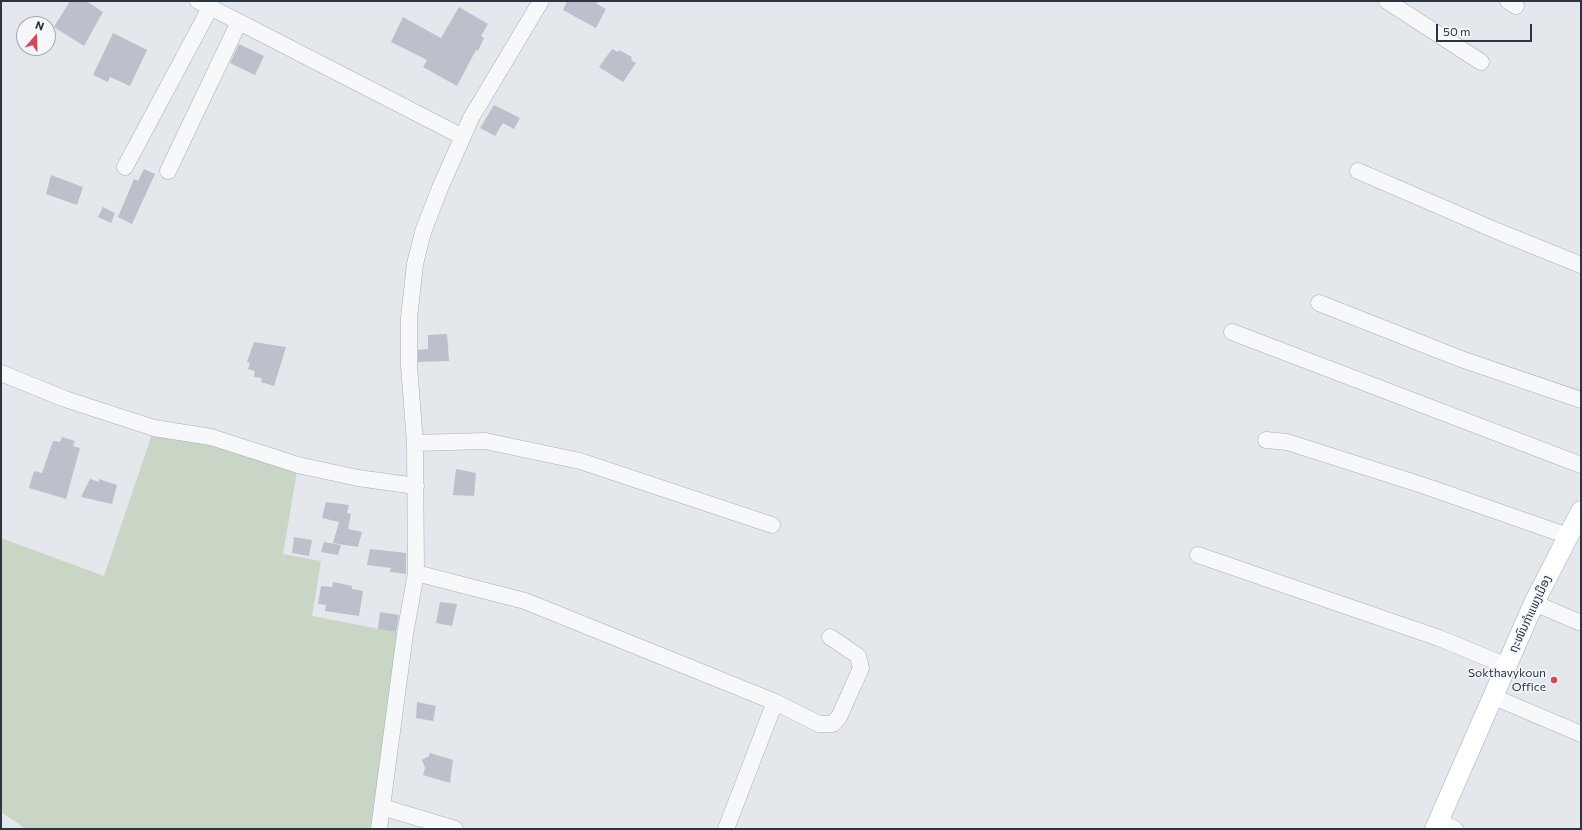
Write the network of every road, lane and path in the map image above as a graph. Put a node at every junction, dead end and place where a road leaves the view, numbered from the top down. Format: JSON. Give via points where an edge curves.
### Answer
{"nodes":[{"id":1,"x":541,"y":1,"type":"edge"},
{"id":2,"x":1387,"y":1,"type":"edge"},
{"id":3,"x":204,"y":4,"type":"edge"},
{"id":4,"x":239,"y":22,"type":"junction"},
{"id":5,"x":1481,"y":62,"type":"dead end"},
{"id":6,"x":463,"y":137,"type":"junction"},
{"id":7,"x":125,"y":167,"type":"dead end"},
{"id":8,"x":168,"y":171,"type":"dead end"},
{"id":9,"x":1358,"y":171,"type":"dead end"},
{"id":10,"x":1581,"y":265,"type":"edge"},
{"id":11,"x":1319,"y":303,"type":"dead end"},
{"id":12,"x":1232,"y":332,"type":"dead end"},
{"id":13,"x":1,"y":373,"type":"edge"},
{"id":14,"x":1581,"y":400,"type":"edge"},
{"id":15,"x":1266,"y":440,"type":"dead end"},
{"id":16,"x":415,"y":444,"type":"junction"},
{"id":17,"x":1581,"y":465,"type":"edge"},
{"id":18,"x":416,"y":486,"type":"junction"},
{"id":19,"x":1581,"y":511,"type":"edge"},
{"id":20,"x":772,"y":525,"type":"dead end"},
{"id":21,"x":1568,"y":536,"type":"junction"},
{"id":22,"x":1198,"y":555,"type":"dead end"},
{"id":23,"x":416,"y":573,"type":"junction"},
{"id":24,"x":1534,"y":603,"type":"junction"},
{"id":25,"x":1581,"y":622,"type":"edge"},
{"id":26,"x":830,"y":637,"type":"dead end"},
{"id":27,"x":1507,"y":666,"type":"junction"},
{"id":28,"x":1494,"y":697,"type":"junction"},
{"id":29,"x":775,"y":702,"type":"junction"},
{"id":30,"x":1581,"y":734,"type":"edge"},
{"id":31,"x":382,"y":807,"type":"junction"},
{"id":32,"x":1443,"y":826,"type":"edge"},
{"id":33,"x":379,"y":829,"type":"edge"},
{"id":34,"x":455,"y":829,"type":"edge"},
{"id":35,"x":726,"y":829,"type":"edge"}],
"edges":[{"from":1,"to":6,"type":"street","via":[[471,118]]},
{"from":2,"to":5,"type":"street"},
{"from":3,"to":4,"type":"street"},
{"from":3,"to":7,"type":"street"},
{"from":4,"to":6,"type":"street"},
{"from":4,"to":8,"type":"street"},
{"from":6,"to":16,"type":"street","via":[[424,232],[415,264],[408,318]]},
{"from":9,"to":10,"type":"street","via":[[1497,232]]},
{"from":11,"to":14,"type":"street","via":[[1461,359]]},
{"from":12,"to":17,"type":"street"},
{"from":13,"to":18,"type":"street","via":[[65,399],[154,428],[211,437],[298,465],[351,477]]},
{"from":15,"to":21,"type":"street","via":[[1294,444]]},
{"from":16,"to":18,"type":"street"},
{"from":16,"to":20,"type":"street","via":[[485,441],[580,461]]},
{"from":18,"to":23,"type":"street"},
{"from":19,"to":21,"type":"main road","name":"ຖະໜົນກຳແພງເມືອງ"},
{"from":21,"to":24,"type":"main road","name":"ຖະໜົນກຳແພງເມືອງ"},
{"from":22,"to":27,"type":"street","via":[[1439,638]]},
{"from":23,"to":29,"type":"street","via":[[525,601]]},
{"from":23,"to":31,"type":"street","via":[[405,634]]},
{"from":24,"to":25,"type":"street"},
{"from":24,"to":27,"type":"main road","name":"ຖະໜົນກຳແພງເມືອງ"},
{"from":26,"to":29,"type":"street","via":[[858,656],[861,668],[833,724],[819,724]]},
{"from":27,"to":28,"type":"main road","name":"ຖະໜົນກຳແພງເມືອງ"},
{"from":28,"to":30,"type":"street"},
{"from":28,"to":32,"type":"main road","name":"ຖະໜົນກຳແພງເມືອງ"},
{"from":29,"to":35,"type":"street"},
{"from":31,"to":33,"type":"street"},
{"from":31,"to":34,"type":"street"}]}
